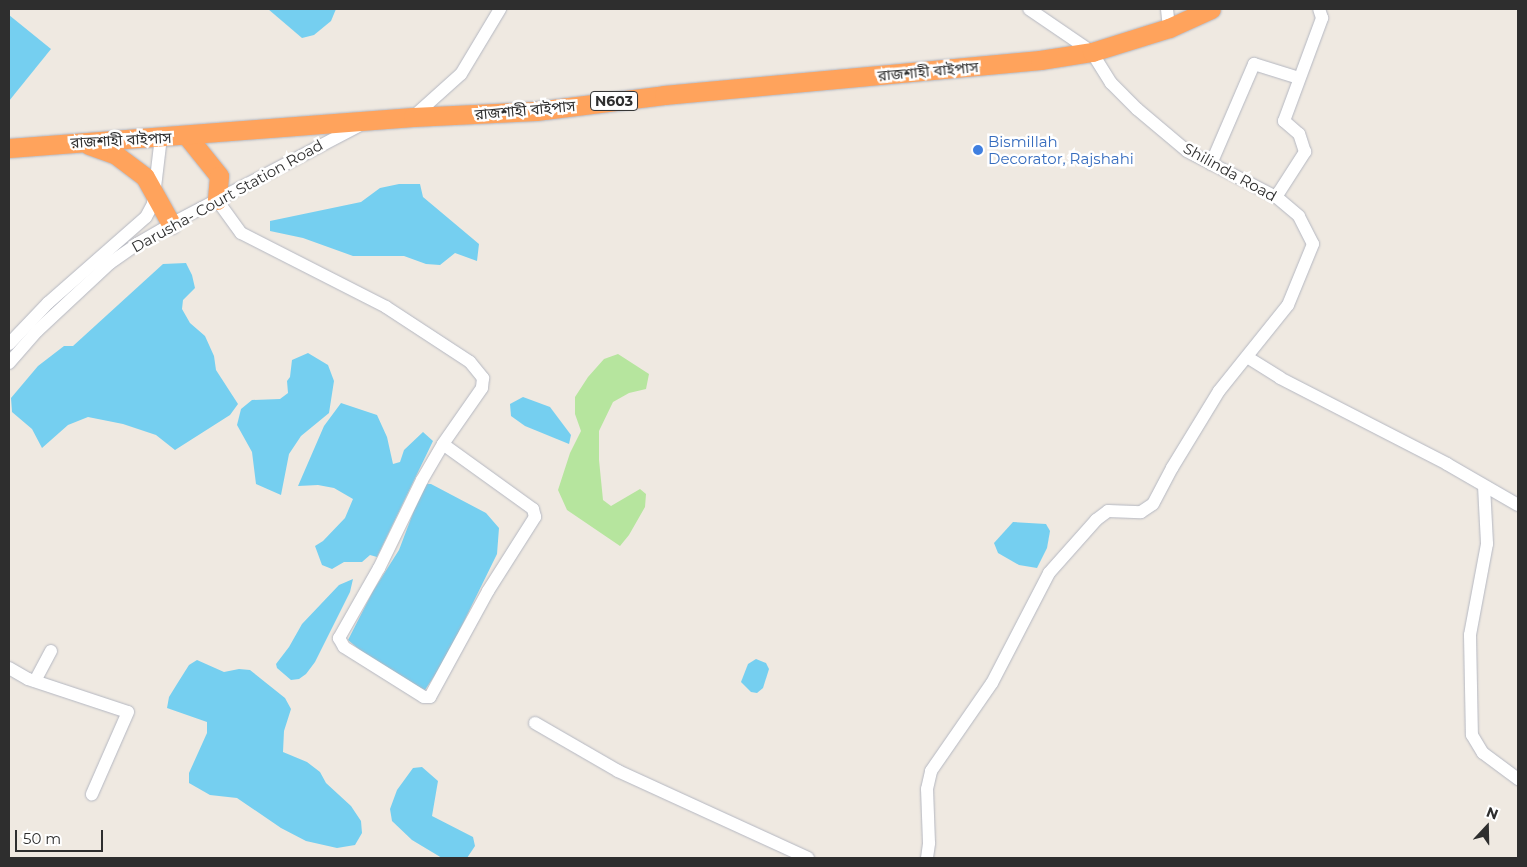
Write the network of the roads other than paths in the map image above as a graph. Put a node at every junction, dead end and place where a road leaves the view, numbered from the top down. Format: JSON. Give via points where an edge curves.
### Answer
{"nodes":[{"id":1,"x":500,"y":9,"type":"edge"},
{"id":2,"x":1029,"y":9,"type":"edge"},
{"id":3,"x":1167,"y":9,"type":"edge"},
{"id":4,"x":1211,"y":9,"type":"edge"},
{"id":5,"x":1319,"y":9,"type":"edge"},
{"id":6,"x":1169,"y":28,"type":"junction"},
{"id":7,"x":1092,"y":52,"type":"junction"},
{"id":8,"x":1299,"y":78,"type":"junction"},
{"id":9,"x":412,"y":117,"type":"junction"},
{"id":10,"x":366,"y":122,"type":"junction"},
{"id":11,"x":187,"y":136,"type":"junction"},
{"id":12,"x":161,"y":137,"type":"junction"},
{"id":13,"x":78,"y":142,"type":"junction"},
{"id":14,"x":9,"y":148,"type":"edge"},
{"id":15,"x":1211,"y":164,"type":"junction"},
{"id":16,"x":154,"y":195,"type":"junction"},
{"id":17,"x":1276,"y":197,"type":"junction"},
{"id":18,"x":217,"y":200,"type":"junction"},
{"id":19,"x":171,"y":224,"type":"junction"},
{"id":20,"x":9,"y":344,"type":"edge"},
{"id":21,"x":1248,"y":358,"type":"junction"},
{"id":22,"x":9,"y":363,"type":"edge"},
{"id":23,"x":443,"y":444,"type":"junction"},
{"id":24,"x":1484,"y":486,"type":"junction"},
{"id":25,"x":1518,"y":505,"type":"edge"},
{"id":26,"x":51,"y":651,"type":"dead end"},
{"id":27,"x":9,"y":668,"type":"edge"},
{"id":28,"x":34,"y":681,"type":"junction"},
{"id":29,"x":535,"y":723,"type":"dead end"},
{"id":30,"x":1518,"y":779,"type":"edge"},
{"id":31,"x":92,"y":794,"type":"dead end"},
{"id":32,"x":808,"y":858,"type":"edge"},
{"id":33,"x":927,"y":858,"type":"edge"}],
"edges":[{"from":1,"to":9,"type":"street","via":[[461,74]]},
{"from":2,"to":7,"type":"street"},
{"from":3,"to":6,"type":"street"},
{"from":4,"to":6,"type":"highway","name":"রাজশাহী বাইপাস","number":"N603"},
{"from":5,"to":8,"type":"street","via":[[1322,18]]},
{"from":6,"to":7,"type":"highway","name":"রাজশাহী বাইপাস","number":"N603"},
{"from":7,"to":9,"type":"highway","name":"রাজশাহী বাইপাস","number":"N603","via":[[1040,60],[536,110]]},
{"from":7,"to":15,"type":"street","name":"Shilinda Road","via":[[1111,83],[1137,109],[1187,151]]},
{"from":8,"to":15,"type":"street","via":[[1254,64]]},
{"from":8,"to":17,"type":"street","via":[[1284,121],[1299,134],[1305,152]]},
{"from":9,"to":10,"type":"highway","name":"রাজশাহী বাইপাস","number":"N603"},
{"from":10,"to":11,"type":"highway","name":"রাজশাহী বাইপাস","number":"N603"},
{"from":10,"to":18,"type":"street","name":"Darusha- Court Station Road"},
{"from":11,"to":12,"type":"highway","name":"রাজশাহী বাইপাস","number":"N603"},
{"from":11,"to":18,"type":"highway","via":[[219,176]]},
{"from":12,"to":13,"type":"highway","name":"রাজশাহী বাইপাস","number":"N603"},
{"from":12,"to":16,"type":"street","name":"Darusha- Court Station Road"},
{"from":13,"to":14,"type":"highway","name":"রাজশাহী বাইপাস","number":"N603"},
{"from":13,"to":16,"type":"highway","via":[[116,155],[145,177]]},
{"from":15,"to":17,"type":"street","name":"Shilinda Road"},
{"from":16,"to":19,"type":"highway"},
{"from":16,"to":20,"type":"street","name":"Darusha- Court Station Road","via":[[146,217],[48,303]]},
{"from":17,"to":21,"type":"street","name":"Shilinda Road","via":[[1299,216],[1313,244],[1288,305]]},
{"from":18,"to":19,"type":"street","name":"Darusha- Court Station Road"},
{"from":18,"to":23,"type":"street","via":[[240,233],[386,307],[470,362],[483,378],[482,388]]},
{"from":19,"to":22,"type":"street","name":"Darusha- Court Station Road","via":[[110,263]]},
{"from":21,"to":24,"type":"street"},
{"from":21,"to":33,"type":"street","name":"Shilinda Road","via":[[1219,391],[1153,504],[1141,512],[1108,510],[1049,573],[992,683],[931,771],[927,789]]},
{"from":23,"to":23,"type":"street","via":[[339,638],[344,647],[424,697],[430,696],[488,591],[535,517],[535,512]]},
{"from":24,"to":25,"type":"street"},
{"from":24,"to":30,"type":"street","via":[[1487,544],[1470,635],[1472,735],[1483,753]]},
{"from":26,"to":28,"type":"street"},
{"from":27,"to":28,"type":"street"},
{"from":28,"to":31,"type":"street","via":[[128,712]]},
{"from":29,"to":32,"type":"street","via":[[618,771]]}]}
